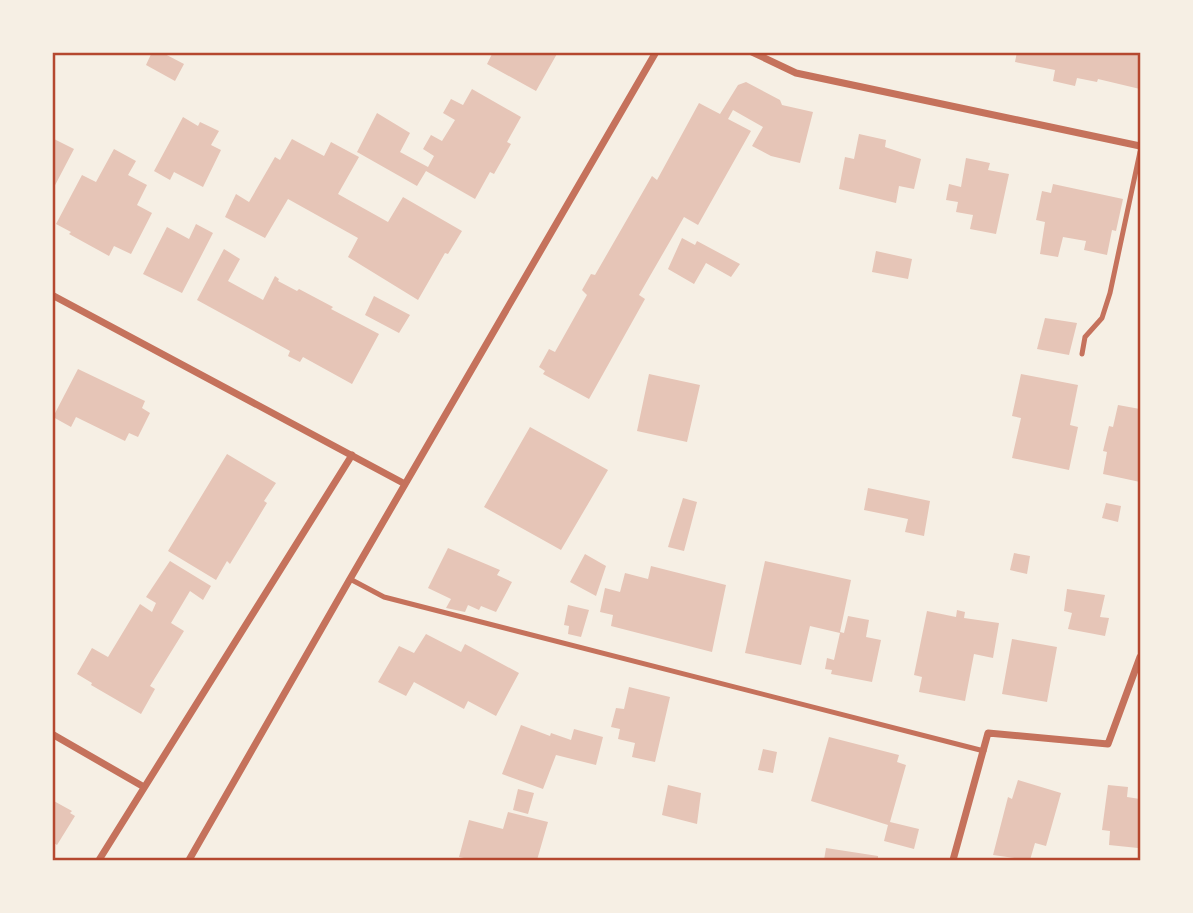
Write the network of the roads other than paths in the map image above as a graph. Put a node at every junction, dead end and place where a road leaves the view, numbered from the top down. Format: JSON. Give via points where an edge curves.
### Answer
{"nodes":[{"id":1,"x":656,"y":52,"type":"edge"},
{"id":2,"x":752,"y":52,"type":"edge"},
{"id":3,"x":1140,"y":146,"type":"edge"},
{"id":4,"x":1140,"y":152,"type":"edge"},
{"id":5,"x":52,"y":295,"type":"edge"},
{"id":6,"x":1082,"y":354,"type":"dead end"},
{"id":7,"x":352,"y":455,"type":"junction"},
{"id":8,"x":405,"y":484,"type":"junction"},
{"id":9,"x":349,"y":579,"type":"junction"},
{"id":10,"x":1140,"y":657,"type":"edge"},
{"id":11,"x":52,"y":734,"type":"edge"},
{"id":12,"x":984,"y":751,"type":"junction"},
{"id":13,"x":144,"y":787,"type":"junction"},
{"id":14,"x":99,"y":860,"type":"edge"},
{"id":15,"x":189,"y":860,"type":"edge"},
{"id":16,"x":953,"y":860,"type":"edge"}],
"edges":[{"from":1,"to":8,"type":"street"},
{"from":2,"to":3,"type":"street","via":[[796,74]]},
{"from":4,"to":6,"type":"lane","via":[[1110,293],[1102,318],[1085,337]]},
{"from":5,"to":7,"type":"street"},
{"from":7,"to":8,"type":"street"},
{"from":7,"to":13,"type":"street"},
{"from":8,"to":9,"type":"street"},
{"from":9,"to":12,"type":"lane","via":[[384,597]]},
{"from":9,"to":15,"type":"street"},
{"from":10,"to":12,"type":"street","via":[[1108,744],[989,733]]},
{"from":11,"to":13,"type":"street"},
{"from":12,"to":16,"type":"street"},
{"from":13,"to":14,"type":"street"}]}
